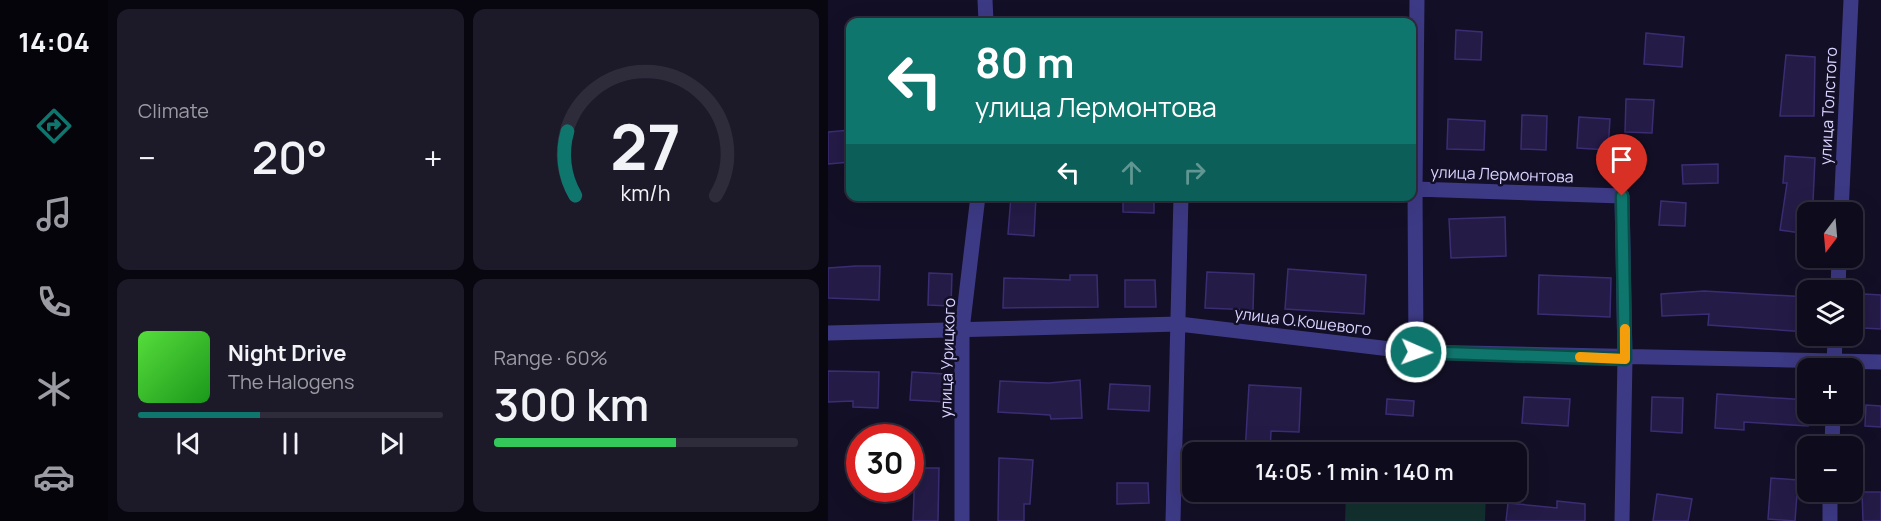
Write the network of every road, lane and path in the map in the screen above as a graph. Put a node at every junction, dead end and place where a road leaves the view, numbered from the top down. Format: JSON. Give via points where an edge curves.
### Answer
{"nodes":[{"id":1,"x":986,"y":0,"type":"edge"},
{"id":2,"x":1417,"y":0,"type":"edge"},
{"id":3,"x":1851,"y":0,"type":"edge"},
{"id":4,"x":986,"y":18,"type":"edge"},
{"id":5,"x":1416,"y":47,"type":"edge"},
{"id":6,"x":1416,"y":189,"type":"edge"},
{"id":7,"x":977,"y":201,"type":"edge"},
{"id":8,"x":1181,"y":201,"type":"edge"},
{"id":9,"x":1413,"y":201,"type":"edge"},
{"id":10,"x":1842,"y":202,"type":"edge"},
{"id":11,"x":1179,"y":324,"type":"junction"},
{"id":12,"x":962,"y":330,"type":"junction"},
{"id":13,"x":828,"y":333,"type":"edge"},
{"id":14,"x":1416,"y":352,"type":"junction"},
{"id":15,"x":1625,"y":359,"type":"junction"},
{"id":16,"x":1881,"y":362,"type":"edge"},
{"id":17,"x":1797,"y":363,"type":"edge"},
{"id":18,"x":1863,"y":363,"type":"edge"},
{"id":19,"x":1830,"y":502,"type":"edge"},
{"id":20,"x":962,"y":521,"type":"edge"},
{"id":21,"x":1173,"y":521,"type":"edge"},
{"id":22,"x":1622,"y":521,"type":"edge"},
{"id":23,"x":1830,"y":521,"type":"edge"}],
"edges":[{"from":1,"to":4,"type":"street"},
{"from":2,"to":5,"type":"street","name":"улица Лермонтова"},
{"from":3,"to":10,"type":"street","name":"улица Толстого"},
{"from":6,"to":15,"type":"street","name":"улица Лермонтова","via":[[1622,196]]},
{"from":7,"to":12,"type":"street","name":"улица Урицкого"},
{"from":8,"to":11,"type":"street"},
{"from":9,"to":14,"type":"street","name":"улица Лермонтова"},
{"from":11,"to":12,"type":"street","name":"улица О.Кошевого"},
{"from":11,"to":14,"type":"street","name":"улица О.Кошевого"},
{"from":11,"to":21,"type":"street"},
{"from":12,"to":13,"type":"street","name":"улица О.Кошевого"},
{"from":12,"to":20,"type":"street","name":"улица Урицкого"},
{"from":14,"to":15,"type":"street","name":"улица О.Кошевого"},
{"from":15,"to":17,"type":"street","name":"улица О.Кошевого"},
{"from":15,"to":22,"type":"street","name":"улица Лермонтова"},
{"from":16,"to":18,"type":"street","name":"улица О.Кошевого"},
{"from":19,"to":23,"type":"street"}]}
